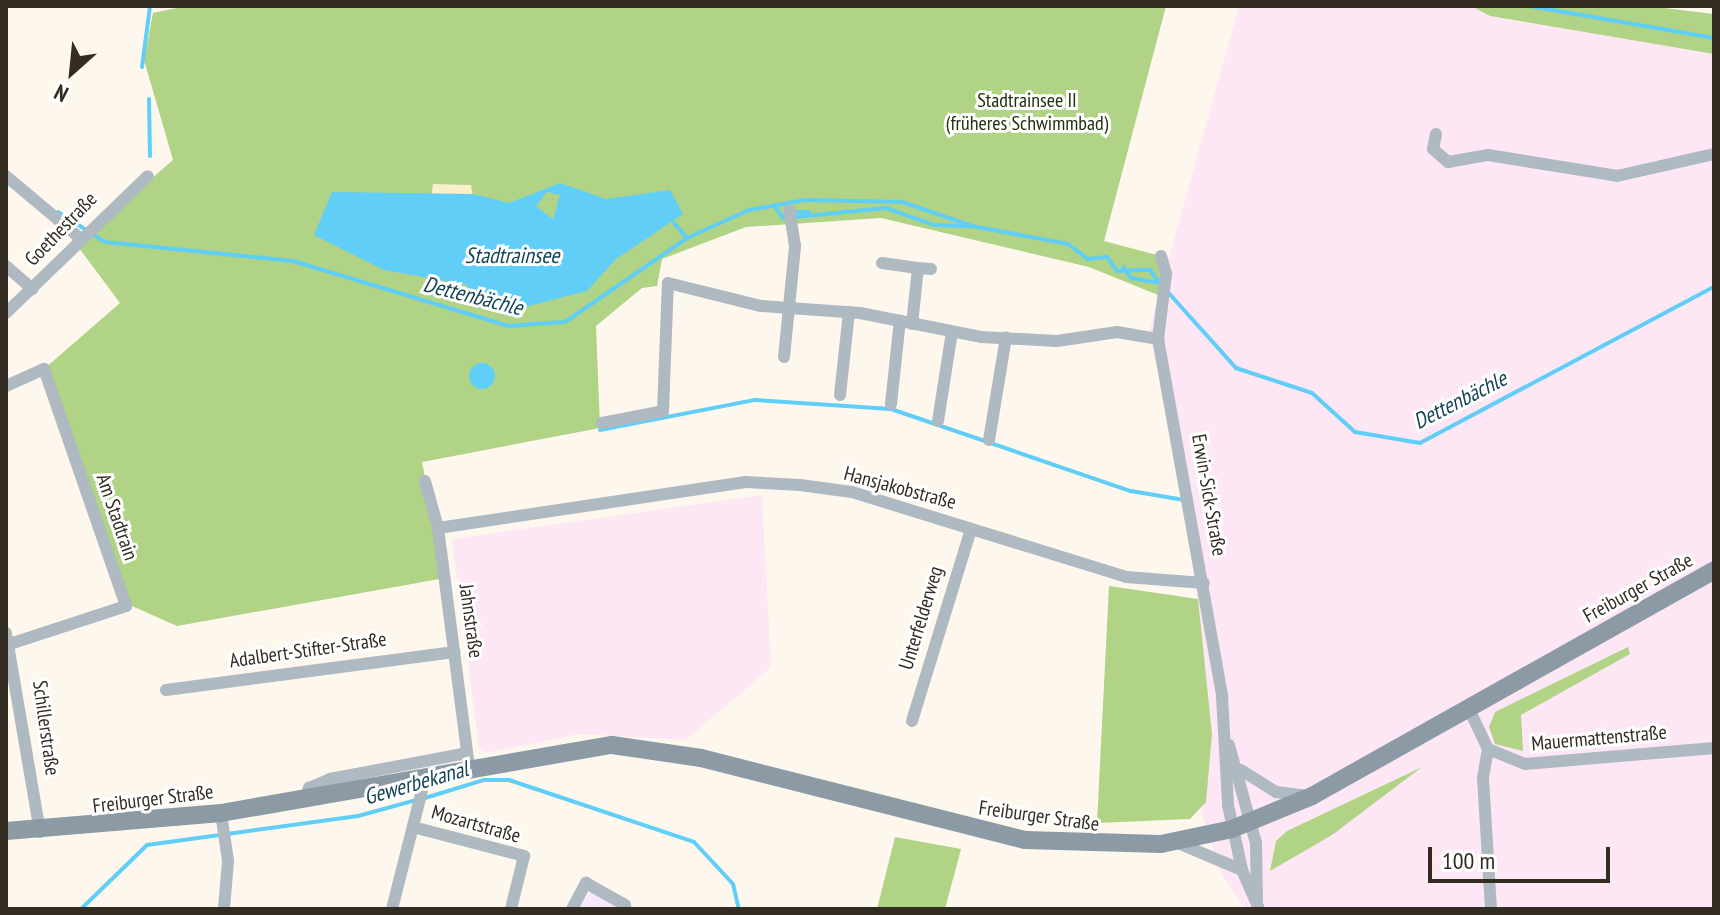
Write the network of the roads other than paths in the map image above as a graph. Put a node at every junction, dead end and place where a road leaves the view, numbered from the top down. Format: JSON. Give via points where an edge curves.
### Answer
{"nodes":[{"id":1,"x":1436,"y":134,"type":"dead end"},
{"id":2,"x":1714,"y":154,"type":"edge"},
{"id":3,"x":6,"y":176,"type":"edge"},
{"id":4,"x":148,"y":176,"type":"dead end"},
{"id":5,"x":789,"y":210,"type":"dead end"},
{"id":6,"x":84,"y":235,"type":"junction"},
{"id":7,"x":1161,"y":256,"type":"dead end"},
{"id":8,"x":882,"y":263,"type":"dead end"},
{"id":9,"x":6,"y":266,"type":"edge"},
{"id":10,"x":32,"y":289,"type":"junction"},
{"id":11,"x":791,"y":309,"type":"junction"},
{"id":12,"x":849,"y":312,"type":"junction"},
{"id":13,"x":6,"y":313,"type":"edge"},
{"id":14,"x":906,"y":322,"type":"junction"},
{"id":15,"x":952,"y":332,"type":"junction"},
{"id":16,"x":1006,"y":337,"type":"junction"},
{"id":17,"x":1158,"y":339,"type":"junction"},
{"id":18,"x":784,"y":357,"type":"dead end"},
{"id":19,"x":6,"y":386,"type":"edge"},
{"id":20,"x":840,"y":395,"type":"dead end"},
{"id":21,"x":891,"y":404,"type":"dead end"},
{"id":22,"x":938,"y":421,"type":"dead end"},
{"id":23,"x":602,"y":423,"type":"dead end"},
{"id":24,"x":989,"y":440,"type":"dead end"},
{"id":25,"x":425,"y":481,"type":"dead end"},
{"id":26,"x":438,"y":528,"type":"junction"},
{"id":27,"x":971,"y":529,"type":"junction"},
{"id":28,"x":1714,"y":570,"type":"edge"},
{"id":29,"x":1204,"y":583,"type":"junction"},
{"id":30,"x":9,"y":638,"type":"edge"},
{"id":31,"x":455,"y":652,"type":"junction"},
{"id":32,"x":166,"y":690,"type":"dead end"},
{"id":33,"x":1469,"y":709,"type":"junction"},
{"id":34,"x":912,"y":721,"type":"dead end"},
{"id":35,"x":1228,"y":743,"type":"junction"},
{"id":36,"x":1714,"y":748,"type":"edge"},
{"id":37,"x":1488,"y":749,"type":"junction"},
{"id":38,"x":468,"y":761,"type":"junction"},
{"id":39,"x":1241,"y":770,"type":"junction"},
{"id":40,"x":425,"y":785,"type":"junction"},
{"id":41,"x":1312,"y":796,"type":"junction"},
{"id":42,"x":305,"y":800,"type":"junction"},
{"id":43,"x":222,"y":818,"type":"junction"},
{"id":44,"x":1251,"y":823,"type":"junction"},
{"id":45,"x":413,"y":827,"type":"junction"},
{"id":46,"x":1232,"y":829,"type":"junction"},
{"id":47,"x":6,"y":831,"type":"edge"},
{"id":48,"x":40,"y":832,"type":"junction"},
{"id":49,"x":1175,"y":842,"type":"junction"},
{"id":50,"x":1242,"y":870,"type":"junction"},
{"id":51,"x":1258,"y":904,"type":"edge"},
{"id":52,"x":625,"y":905,"type":"dead end"},
{"id":53,"x":224,"y":909,"type":"edge"},
{"id":54,"x":392,"y":909,"type":"edge"},
{"id":55,"x":511,"y":909,"type":"edge"},
{"id":56,"x":572,"y":909,"type":"edge"},
{"id":57,"x":1491,"y":909,"type":"edge"}],
"edges":[{"from":1,"to":2,"type":"street","via":[[1433,149],[1448,162],[1488,155],[1617,176]]},
{"from":3,"to":6,"type":"street"},
{"from":4,"to":6,"type":"street","name":"Goethestraße"},
{"from":5,"to":11,"type":"street"},
{"from":6,"to":10,"type":"street","name":"Goethestraße"},
{"from":7,"to":17,"type":"street","name":"Erwin-Sick-Straße","via":[[1166,274]]},
{"from":8,"to":14,"type":"street","via":[[925,269]]},
{"from":9,"to":10,"type":"street"},
{"from":10,"to":13,"type":"street","name":"Goethestraße"},
{"from":11,"to":12,"type":"street"},
{"from":11,"to":18,"type":"street"},
{"from":11,"to":23,"type":"street","via":[[668,283],[663,411]]},
{"from":12,"to":14,"type":"street"},
{"from":12,"to":20,"type":"street"},
{"from":14,"to":15,"type":"street"},
{"from":14,"to":21,"type":"street"},
{"from":15,"to":16,"type":"street"},
{"from":15,"to":22,"type":"street"},
{"from":16,"to":17,"type":"street","via":[[1057,341],[1117,332]]},
{"from":16,"to":24,"type":"street"},
{"from":17,"to":29,"type":"street","name":"Erwin-Sick-Straße"},
{"from":19,"to":30,"type":"street","name":"Am Stadtrain","via":[[50,365],[126,606]]},
{"from":25,"to":26,"type":"street","name":"Jahnstraße"},
{"from":26,"to":27,"type":"street","name":"Hansjakobstraße","via":[[746,482],[852,492]]},
{"from":26,"to":31,"type":"street","name":"Jahnstraße"},
{"from":27,"to":29,"type":"street","name":"Hansjakobstraße","via":[[1126,577]]},
{"from":27,"to":34,"type":"street","name":"Unterfelderweg"},
{"from":28,"to":33,"type":"street","name":"Freiburger Straße"},
{"from":29,"to":35,"type":"street","name":"Erwin-Sick-Straße"},
{"from":30,"to":48,"type":"street","name":"Schillerstraße"},
{"from":31,"to":32,"type":"street","name":"Adalbert-Stifter-Straße"},
{"from":31,"to":38,"type":"street","name":"Jahnstraße"},
{"from":33,"to":37,"type":"street"},
{"from":33,"to":41,"type":"street","name":"Freiburger Straße"},
{"from":35,"to":39,"type":"street","name":"Erwin-Sick-Straße"},
{"from":35,"to":46,"type":"street","name":"Erwin-Sick-Straße"},
{"from":36,"to":37,"type":"street","name":"Mauermattenstraße","via":[[1525,764]]},
{"from":37,"to":57,"type":"street","via":[[1483,778]]},
{"from":38,"to":40,"type":"street","name":"Freiburger Straße"},
{"from":38,"to":42,"type":"street","name":"Freiburger Straße","via":[[330,779],[309,788]]},
{"from":38,"to":49,"type":"street","name":"Freiburger Straße","via":[[627,746],[1025,840],[1116,848]]},
{"from":39,"to":41,"type":"street","via":[[1276,792]]},
{"from":39,"to":44,"type":"street","name":"Erwin-Sick-Straße"},
{"from":40,"to":42,"type":"street","name":"Freiburger Straße"},
{"from":40,"to":45,"type":"street"},
{"from":41,"to":44,"type":"street","name":"Freiburger Straße"},
{"from":42,"to":43,"type":"street","name":"Freiburger Straße"},
{"from":43,"to":48,"type":"street","name":"Freiburger Straße"},
{"from":43,"to":53,"type":"street"},
{"from":44,"to":46,"type":"street","name":"Freiburger Straße"},
{"from":44,"to":51,"type":"street","name":"Erwin-Sick-Straße"},
{"from":45,"to":54,"type":"street"},
{"from":45,"to":55,"type":"street","name":"Mozartstraße","via":[[524,856]]},
{"from":46,"to":49,"type":"street","name":"Freiburger Straße"},
{"from":46,"to":50,"type":"street","name":"Erwin-Sick-Straße"},
{"from":47,"to":48,"type":"street","name":"Freiburger Straße"},
{"from":49,"to":50,"type":"street"},
{"from":50,"to":51,"type":"street","name":"Erwin-Sick-Straße"},
{"from":52,"to":56,"type":"street","via":[[586,883]]}]}
